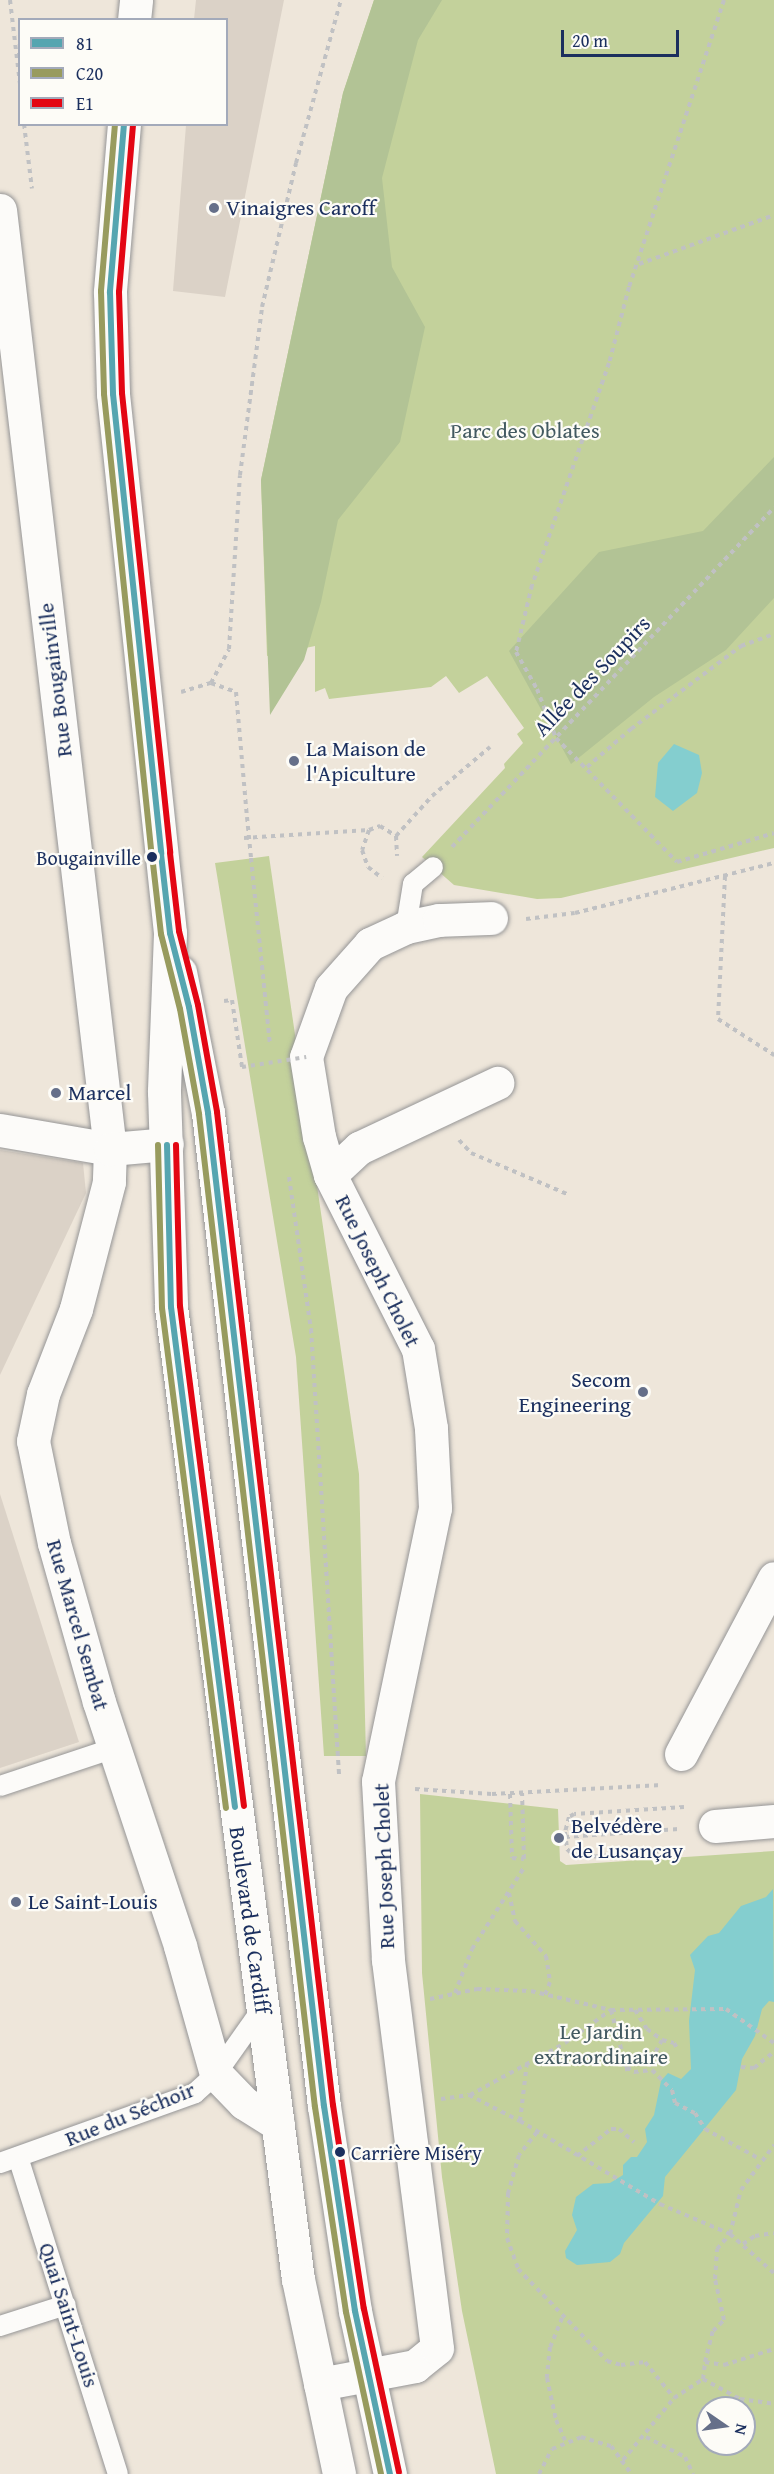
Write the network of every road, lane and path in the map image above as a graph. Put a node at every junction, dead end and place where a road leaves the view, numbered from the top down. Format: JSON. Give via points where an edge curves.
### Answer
{"nodes":[{"id":1,"x":10,"y":0,"type":"edge"},
{"id":2,"x":341,"y":0,"type":"edge"},
{"id":3,"x":724,"y":0,"type":"edge"},
{"id":4,"x":18,"y":67,"type":"edge"},
{"id":5,"x":124,"y":126,"type":"edge"},
{"id":6,"x":0,"y":210,"type":"edge"},
{"id":7,"x":774,"y":215,"type":"edge"},
{"id":8,"x":639,"y":265,"type":"junction"},
{"id":9,"x":774,"y":508,"type":"edge"},
{"id":10,"x":774,"y":634,"type":"edge"},
{"id":11,"x":211,"y":682,"type":"junction"},
{"id":12,"x":145,"y":704,"type":"junction"},
{"id":13,"x":556,"y":738,"type":"junction"},
{"id":14,"x":490,"y":747,"type":"dead end"},
{"id":15,"x":587,"y":767,"type":"junction"},
{"id":16,"x":369,"y":830,"type":"junction"},
{"id":17,"x":774,"y":834,"type":"edge"},
{"id":18,"x":396,"y":836,"type":"junction"},
{"id":19,"x":244,"y":838,"type":"dead end"},
{"id":20,"x":396,"y":859,"type":"dead end"},
{"id":21,"x":774,"y":863,"type":"edge"},
{"id":22,"x":433,"y":867,"type":"joint"},
{"id":23,"x":386,"y":871,"type":"dead end"},
{"id":24,"x":381,"y":874,"type":"junction"},
{"id":25,"x":725,"y":876,"type":"junction"},
{"id":26,"x":384,"y":884,"type":"dead end"},
{"id":27,"x":490,"y":918,"type":"joint"},
{"id":28,"x":406,"y":927,"type":"junction"},
{"id":29,"x":170,"y":933,"type":"junction"},
{"id":30,"x":233,"y":1004,"type":"dead end"},
{"id":31,"x":270,"y":1048,"type":"dead end"},
{"id":32,"x":774,"y":1055,"type":"edge"},
{"id":33,"x":306,"y":1057,"type":"junction"},
{"id":34,"x":272,"y":1059,"type":"dead end"},
{"id":35,"x":274,"y":1071,"type":"dead end"},
{"id":36,"x":497,"y":1083,"type":"dead end"},
{"id":37,"x":0,"y":1130,"type":"edge"},
{"id":38,"x":460,"y":1143,"type":"dead end"},
{"id":39,"x":166,"y":1144,"type":"junction"},
{"id":40,"x":110,"y":1149,"type":"junction"},
{"id":41,"x":287,"y":1165,"type":"dead end"},
{"id":42,"x":330,"y":1175,"type":"junction"},
{"id":43,"x":567,"y":1194,"type":"dead end"},
{"id":44,"x":774,"y":1578,"type":"edge"},
{"id":45,"x":114,"y":1748,"type":"junction"},
{"id":46,"x":681,"y":1754,"type":"dead end"},
{"id":47,"x":339,"y":1778,"type":"dead end"},
{"id":48,"x":0,"y":1786,"type":"edge"},
{"id":49,"x":650,"y":1788,"type":"dead end"},
{"id":50,"x":426,"y":1789,"type":"dead end"},
{"id":51,"x":522,"y":1793,"type":"junction"},
{"id":52,"x":510,"y":1794,"type":"junction"},
{"id":53,"x":774,"y":1821,"type":"edge"},
{"id":54,"x":701,"y":1822,"type":"junction"},
{"id":55,"x":565,"y":1837,"type":"junction"},
{"id":56,"x":525,"y":1866,"type":"dead end"},
{"id":57,"x":508,"y":1892,"type":"junction"},
{"id":58,"x":455,"y":1994,"type":"junction"},
{"id":59,"x":545,"y":1995,"type":"junction"},
{"id":60,"x":424,"y":2000,"type":"dead end"},
{"id":61,"x":311,"y":2001,"type":"junction"},
{"id":62,"x":262,"y":2009,"type":"junction"},
{"id":63,"x":635,"y":2009,"type":"junction"},
{"id":64,"x":611,"y":2010,"type":"junction"},
{"id":65,"x":662,"y":2040,"type":"junction"},
{"id":66,"x":774,"y":2043,"type":"edge"},
{"id":67,"x":677,"y":2048,"type":"dead end"},
{"id":68,"x":774,"y":2052,"type":"edge"},
{"id":69,"x":527,"y":2062,"type":"junction"},
{"id":70,"x":741,"y":2067,"type":"dead end"},
{"id":71,"x":651,"y":2070,"type":"junction"},
{"id":72,"x":216,"y":2074,"type":"junction"},
{"id":73,"x":469,"y":2095,"type":"junction"},
{"id":74,"x":434,"y":2100,"type":"dead end"},
{"id":75,"x":520,"y":2121,"type":"junction"},
{"id":76,"x":278,"y":2124,"type":"junction"},
{"id":77,"x":537,"y":2132,"type":"junction"},
{"id":78,"x":634,"y":2142,"type":"dead end"},
{"id":79,"x":774,"y":2145,"type":"edge"},
{"id":80,"x":577,"y":2156,"type":"junction"},
{"id":81,"x":760,"y":2159,"type":"junction"},
{"id":82,"x":9,"y":2160,"type":"edge"},
{"id":83,"x":774,"y":2233,"type":"edge"},
{"id":84,"x":730,"y":2234,"type":"junction"},
{"id":85,"x":743,"y":2244,"type":"junction"},
{"id":86,"x":774,"y":2273,"type":"edge"},
{"id":87,"x":66,"y":2305,"type":"junction"},
{"id":88,"x":563,"y":2318,"type":"junction"},
{"id":89,"x":0,"y":2326,"type":"edge"},
{"id":90,"x":774,"y":2349,"type":"edge"},
{"id":91,"x":705,"y":2362,"type":"junction"},
{"id":92,"x":369,"y":2375,"type":"junction"},
{"id":93,"x":703,"y":2379,"type":"junction"},
{"id":94,"x":320,"y":2384,"type":"junction"},
{"id":95,"x":674,"y":2398,"type":"junction"},
{"id":96,"x":774,"y":2404,"type":"edge"},
{"id":97,"x":646,"y":2437,"type":"junction"},
{"id":98,"x":565,"y":2440,"type":"junction"},
{"id":99,"x":623,"y":2460,"type":"junction"},
{"id":100,"x":118,"y":2474,"type":"edge"},
{"id":101,"x":339,"y":2474,"type":"edge"},
{"id":102,"x":390,"y":2474,"type":"edge"},
{"id":103,"x":539,"y":2474,"type":"edge"},
{"id":104,"x":631,"y":2474,"type":"edge"},
{"id":105,"x":693,"y":2474,"type":"edge"}],
"edges":[{"from":1,"to":4,"type":"path"},
{"from":2,"to":11,"type":"path","via":[[262,307],[240,475],[229,649]]},
{"from":3,"to":8,"type":"path"},
{"from":5,"to":12,"type":"street","name":"Boulevard de Cardiff","via":[[110,292],[113,394]]},
{"from":6,"to":40,"type":"street","name":"Rue Bougainville"},
{"from":7,"to":8,"type":"path"},
{"from":8,"to":13,"type":"path","via":[[532,585],[516,652],[537,689]]},
{"from":9,"to":13,"type":"path","name":"Allée des Soupirs"},
{"from":10,"to":15,"type":"path","via":[[741,646]]},
{"from":11,"to":12,"type":"path"},
{"from":11,"to":31,"type":"path","bridge":true,"via":[[236,692]]},
{"from":12,"to":29,"type":"street","name":"Boulevard de Cardiff"},
{"from":13,"to":15,"type":"path"},
{"from":13,"to":22,"type":"path","name":"Allée des Soupirs"},
{"from":14,"to":18,"type":"path","via":[[432,796]]},
{"from":15,"to":17,"type":"path","via":[[677,862]]},
{"from":16,"to":18,"type":"path","via":[[380,826]]},
{"from":16,"to":19,"type":"path"},
{"from":16,"to":24,"type":"path","via":[[362,850],[368,867]]},
{"from":18,"to":20,"type":"path"},
{"from":21,"to":25,"type":"path"},
{"from":22,"to":28,"type":"lane","via":[[414,884]]},
{"from":23,"to":24,"type":"path"},
{"from":24,"to":26,"type":"path"},
{"from":25,"to":27,"type":"path","via":[[575,913],[528,919]]},
{"from":25,"to":32,"type":"path","via":[[718,1019]]},
{"from":27,"to":28,"type":"street"},
{"from":28,"to":33,"type":"street","via":[[370,944],[332,988]]},
{"from":29,"to":39,"type":"street","name":"Boulevard de Cardiff"},
{"from":29,"to":61,"type":"street","name":"Boulevard de Cardiff","via":[[206,1096]]},
{"from":30,"to":33,"type":"path","bridge":true,"via":[[242,1066]]},
{"from":33,"to":42,"type":"street","name":"Rue Joseph Cholet","via":[[319,1137]]},
{"from":34,"to":35,"type":"path"},
{"from":36,"to":42,"type":"street","name":"Rue Joseph Cholet","via":[[359,1148]]},
{"from":37,"to":40,"type":"street"},
{"from":38,"to":43,"type":"path","via":[[471,1154]]},
{"from":39,"to":40,"type":"street"},
{"from":39,"to":62,"type":"street","name":"Boulevard de Cardiff","via":[[171,1307]]},
{"from":40,"to":45,"type":"street","name":"Rue Marcel Sembat","via":[[109,1182],[76,1309],[43,1394],[33,1441],[54,1543]]},
{"from":41,"to":47,"type":"path","via":[[311,1329]]},
{"from":42,"to":92,"type":"street","name":"Rue Joseph Cholet","via":[[418,1349],[431,1428],[435,1508],[378,1781],[388,1960],[437,2348],[423,2363]]},
{"from":44,"to":46,"type":"street"},
{"from":45,"to":48,"type":"lane"},
{"from":45,"to":72,"type":"street","name":"Rue Marcel Sembat","via":[[180,1946]]},
{"from":49,"to":51,"type":"path"},
{"from":50,"to":52,"type":"path"},
{"from":51,"to":52,"type":"path"},
{"from":51,"to":52,"type":"path","via":[[524,1859],[512,1858]]},
{"from":53,"to":54,"type":"street"},
{"from":54,"to":55,"type":"path"},
{"from":54,"to":55,"type":"path"},
{"from":54,"to":55,"type":"path","via":[[574,1814],[566,1824]]},
{"from":54,"to":55,"type":"path","via":[[707,1847],[584,1857],[571,1854]]},
{"from":56,"to":57,"type":"path"},
{"from":57,"to":58,"type":"path","via":[[472,1949]]},
{"from":57,"to":59,"type":"path","via":[[515,1921],[546,1956],[550,1982]]},
{"from":58,"to":59,"type":"path","via":[[477,1989]]},
{"from":58,"to":60,"type":"path"},
{"from":59,"to":64,"type":"path"},
{"from":61,"to":62,"type":"street"},
{"from":61,"to":92,"type":"street","name":"Boulevard de Cardiff","via":[[343,2234]]},
{"from":62,"to":72,"type":"lane","name":"Rue du Séchoir"},
{"from":62,"to":76,"type":"street","name":"Boulevard de Cardiff"},
{"from":63,"to":64,"type":"path"},
{"from":63,"to":65,"type":"path","via":[[647,2029]]},
{"from":63,"to":66,"type":"path","via":[[726,2009]]},
{"from":64,"to":69,"type":"path","via":[[565,2043]]},
{"from":64,"to":71,"type":"path","via":[[627,2071],[627,2067],[634,2072]]},
{"from":65,"to":67,"type":"path"},
{"from":65,"to":71,"type":"path","via":[[650,2062]]},
{"from":68,"to":70,"type":"path","via":[[754,2068]]},
{"from":69,"to":73,"type":"path"},
{"from":69,"to":75,"type":"path"},
{"from":71,"to":81,"type":"path","via":[[672,2090],[675,2103],[695,2113],[705,2129]]},
{"from":72,"to":76,"type":"street","name":"Rue Marcel Sembat","via":[[244,2103]]},
{"from":72,"to":82,"type":"lane","name":"Rue du Séchoir","via":[[195,2093]]},
{"from":73,"to":74,"type":"path"},
{"from":73,"to":75,"type":"path"},
{"from":75,"to":77,"type":"path"},
{"from":76,"to":94,"type":"street","name":"Boulevard de Cardiff","via":[[298,2279]]},
{"from":77,"to":80,"type":"path"},
{"from":77,"to":88,"type":"path","via":[[519,2155],[511,2178],[507,2238],[518,2269]]},
{"from":78,"to":80,"type":"path","via":[[619,2129],[611,2129]]},
{"from":79,"to":81,"type":"path"},
{"from":80,"to":84,"type":"path","via":[[660,2204]]},
{"from":81,"to":84,"type":"path","via":[[741,2190]]},
{"from":82,"to":87,"type":"lane","name":"Quai Saint-Louis"},
{"from":83,"to":85,"type":"path","via":[[755,2236]]},
{"from":84,"to":85,"type":"path"},
{"from":84,"to":91,"type":"path","via":[[717,2249],[714,2279],[724,2320],[713,2331]]},
{"from":85,"to":86,"type":"path"},
{"from":87,"to":89,"type":"lane"},
{"from":87,"to":100,"type":"lane","name":"Quai Saint-Louis"},
{"from":88,"to":95,"type":"path","via":[[607,2361],[649,2365]]},
{"from":88,"to":98,"type":"path","via":[[550,2347],[547,2378],[556,2420]]},
{"from":90,"to":91,"type":"path","via":[[724,2366]]},
{"from":91,"to":93,"type":"path"},
{"from":92,"to":94,"type":"street","name":"Rue Joseph Cholet"},
{"from":92,"to":102,"type":"street","name":"Boulevard de Cardiff"},
{"from":93,"to":95,"type":"path"},
{"from":93,"to":96,"type":"path","via":[[740,2399]]},
{"from":94,"to":101,"type":"street","name":"Boulevard de Cardiff"},
{"from":95,"to":97,"type":"path"},
{"from":97,"to":99,"type":"path"},
{"from":97,"to":105,"type":"path","via":[[686,2457]]},
{"from":98,"to":99,"type":"path","via":[[597,2439],[611,2446]]},
{"from":98,"to":103,"type":"path","via":[[546,2456]]},
{"from":99,"to":104,"type":"path"}]}
